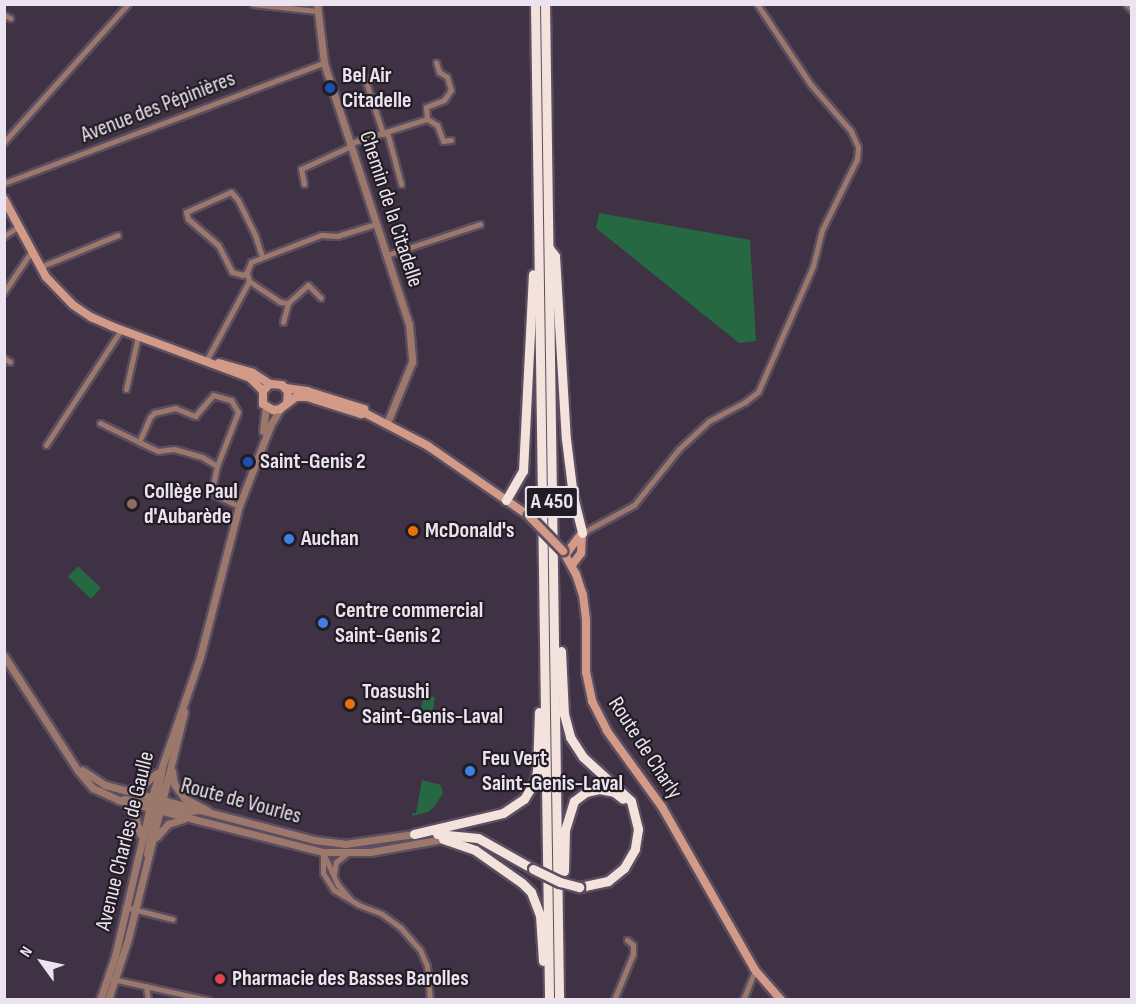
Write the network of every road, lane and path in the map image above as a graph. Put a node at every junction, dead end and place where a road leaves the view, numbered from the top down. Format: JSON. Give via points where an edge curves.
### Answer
{"nodes":[{"id":1,"x":128,"y":4,"type":"edge"},
{"id":2,"x":253,"y":4,"type":"edge"},
{"id":3,"x":535,"y":4,"type":"edge"},
{"id":4,"x":545,"y":4,"type":"edge"},
{"id":5,"x":757,"y":4,"type":"edge"},
{"id":6,"x":1126,"y":4,"type":"edge"},
{"id":7,"x":317,"y":8,"type":"edge"},
{"id":8,"x":1131,"y":10,"type":"edge"},
{"id":9,"x":436,"y":62,"type":"dead end"},
{"id":10,"x":324,"y":63,"type":"junction"},
{"id":11,"x":374,"y":76,"type":"dead end"},
{"id":12,"x":427,"y":120,"type":"junction"},
{"id":13,"x":385,"y":133,"type":"junction"},
{"id":14,"x":452,"y":140,"type":"dead end"},
{"id":15,"x":4,"y":142,"type":"edge"},
{"id":16,"x":351,"y":145,"type":"junction"},
{"id":17,"x":4,"y":183,"type":"edge"},
{"id":18,"x":304,"y":184,"type":"dead end"},
{"id":19,"x":401,"y":184,"type":"dead end"},
{"id":20,"x":4,"y":199,"type":"edge"},
{"id":21,"x":376,"y":224,"type":"junction"},
{"id":22,"x":480,"y":224,"type":"dead end"},
{"id":23,"x":18,"y":227,"type":"junction"},
{"id":24,"x":118,"y":235,"type":"dead end"},
{"id":25,"x":4,"y":236,"type":"edge"},
{"id":26,"x":549,"y":248,"type":"junction"},
{"id":27,"x":31,"y":252,"type":"junction"},
{"id":28,"x":387,"y":255,"type":"junction"},
{"id":29,"x":261,"y":256,"type":"junction"},
{"id":30,"x":538,"y":265,"type":"junction"},
{"id":31,"x":40,"y":267,"type":"junction"},
{"id":32,"x":247,"y":272,"type":"junction"},
{"id":33,"x":249,"y":281,"type":"junction"},
{"id":34,"x":4,"y":292,"type":"edge"},
{"id":35,"x":321,"y":298,"type":"dead end"},
{"id":36,"x":288,"y":303,"type":"junction"},
{"id":37,"x":283,"y":322,"type":"dead end"},
{"id":38,"x":121,"y":330,"type":"junction"},
{"id":39,"x":138,"y":336,"type":"junction"},
{"id":40,"x":206,"y":361,"type":"junction"},
{"id":41,"x":270,"y":384,"type":"junction"},
{"id":42,"x":286,"y":388,"type":"junction"},
{"id":43,"x":126,"y":389,"type":"dead end"},
{"id":44,"x":263,"y":391,"type":"junction"},
{"id":45,"x":287,"y":403,"type":"junction"},
{"id":46,"x":266,"y":407,"type":"junction"},
{"id":47,"x":280,"y":409,"type":"junction"},
{"id":48,"x":365,"y":413,"type":"junction"},
{"id":49,"x":100,"y":423,"type":"dead end"},
{"id":50,"x":387,"y":423,"type":"junction"},
{"id":51,"x":139,"y":442,"type":"junction"},
{"id":52,"x":46,"y":445,"type":"dead end"},
{"id":53,"x":217,"y":466,"type":"junction"},
{"id":54,"x":506,"y":500,"type":"junction"},
{"id":55,"x":237,"y":505,"type":"junction"},
{"id":56,"x":582,"y":533,"type":"junction"},
{"id":57,"x":564,"y":553,"type":"junction"},
{"id":58,"x":572,"y":565,"type":"junction"},
{"id":59,"x":554,"y":635,"type":"junction"},
{"id":60,"x":4,"y":656,"type":"edge"},
{"id":61,"x":544,"y":681,"type":"junction"},
{"id":62,"x":188,"y":691,"type":"junction"},
{"id":63,"x":69,"y":756,"type":"junction"},
{"id":64,"x":162,"y":762,"type":"junction"},
{"id":65,"x":171,"y":769,"type":"junction"},
{"id":66,"x":124,"y":790,"type":"junction"},
{"id":67,"x":119,"y":800,"type":"junction"},
{"id":68,"x":156,"y":804,"type":"junction"},
{"id":69,"x":631,"y":807,"type":"junction"},
{"id":70,"x":214,"y":814,"type":"junction"},
{"id":71,"x":187,"y":818,"type":"junction"},
{"id":72,"x":278,"y":831,"type":"junction"},
{"id":73,"x":414,"y":834,"type":"junction"},
{"id":74,"x":447,"y":836,"type":"junction"},
{"id":75,"x":314,"y":840,"type":"junction"},
{"id":76,"x":140,"y":842,"type":"junction"},
{"id":77,"x":152,"y":844,"type":"junction"},
{"id":78,"x":345,"y":844,"type":"junction"},
{"id":79,"x":288,"y":845,"type":"junction"},
{"id":80,"x":323,"y":852,"type":"junction"},
{"id":81,"x":348,"y":853,"type":"junction"},
{"id":82,"x":147,"y":863,"type":"junction"},
{"id":83,"x":333,"y":876,"type":"junction"},
{"id":84,"x":558,"y":901,"type":"junction"},
{"id":85,"x":353,"y":902,"type":"junction"},
{"id":86,"x":125,"y":907,"type":"junction"},
{"id":87,"x":135,"y":909,"type":"junction"},
{"id":88,"x":172,"y":919,"type":"dead end"},
{"id":89,"x":627,"y":940,"type":"dead end"},
{"id":90,"x":755,"y":970,"type":"junction"},
{"id":91,"x":112,"y":979,"type":"junction"},
{"id":92,"x":146,"y":986,"type":"junction"},
{"id":93,"x":549,"y":997,"type":"edge"},
{"id":94,"x":100,"y":999,"type":"edge"},
{"id":95,"x":108,"y":999,"type":"edge"},
{"id":96,"x":148,"y":999,"type":"edge"},
{"id":97,"x":208,"y":999,"type":"edge"},
{"id":98,"x":430,"y":999,"type":"edge"},
{"id":99,"x":559,"y":999,"type":"edge"},
{"id":100,"x":614,"y":999,"type":"edge"},
{"id":101,"x":743,"y":999,"type":"edge"},
{"id":102,"x":782,"y":999,"type":"edge"}],
"edges":[{"from":1,"to":15,"type":"street"},
{"from":2,"to":7,"type":"street"},
{"from":3,"to":30,"type":"highway","number":"A 450"},
{"from":4,"to":26,"type":"highway","number":"A 450"},
{"from":5,"to":56,"type":"street","via":[[811,85],[851,131],[858,147],[857,159],[822,230],[813,266],[758,392],[709,421],[679,449],[634,505]]},
{"from":6,"to":8,"type":"street"},
{"from":7,"to":10,"type":"street","name":"Chemin de la Citadelle"},
{"from":9,"to":12,"type":"street","via":[[439,72],[447,77],[450,90],[444,100],[426,107]]},
{"from":10,"to":16,"type":"street","name":"Chemin de la Citadelle"},
{"from":10,"to":17,"type":"street","name":"Avenue des Pépinières"},
{"from":11,"to":13,"type":"street","via":[[366,82]]},
{"from":12,"to":13,"type":"street"},
{"from":12,"to":14,"type":"street","via":[[437,125],[443,141]]},
{"from":13,"to":16,"type":"street"},
{"from":13,"to":19,"type":"street"},
{"from":16,"to":18,"type":"street","via":[[301,169]]},
{"from":16,"to":21,"type":"street","name":"Chemin de la Citadelle"},
{"from":20,"to":23,"type":"main road"},
{"from":21,"to":28,"type":"street","name":"Chemin de la Citadelle"},
{"from":21,"to":29,"type":"street","via":[[337,236],[321,235]]},
{"from":22,"to":28,"type":"street"},
{"from":23,"to":25,"type":"street"},
{"from":23,"to":27,"type":"main road"},
{"from":24,"to":31,"type":"street"},
{"from":26,"to":56,"type":"highway","via":[[555,256],[565,430]]},
{"from":26,"to":59,"type":"highway","number":"A 450"},
{"from":27,"to":31,"type":"main road"},
{"from":27,"to":34,"type":"street"},
{"from":28,"to":50,"type":"street","name":"Chemin de la Citadelle","via":[[412,344],[412,362]]},
{"from":29,"to":32,"type":"street","via":[[251,262]]},
{"from":29,"to":32,"type":"street","via":[[255,235],[231,192],[186,212],[188,219],[218,245],[232,272]]},
{"from":30,"to":54,"type":"highway","via":[[533,274],[523,471]]},
{"from":30,"to":61,"type":"highway","number":"A 450"},
{"from":31,"to":38,"type":"main road","via":[[73,305]]},
{"from":32,"to":33,"type":"street"},
{"from":33,"to":36,"type":"street","via":[[280,302]]},
{"from":33,"to":40,"type":"street"},
{"from":35,"to":36,"type":"street","via":[[308,285]]},
{"from":36,"to":37,"type":"street"},
{"from":38,"to":39,"type":"main road"},
{"from":38,"to":52,"type":"street"},
{"from":39,"to":40,"type":"main road"},
{"from":39,"to":43,"type":"street"},
{"from":40,"to":41,"type":"main road","via":[[253,373]]},
{"from":40,"to":44,"type":"main road","via":[[250,378]]},
{"from":41,"to":42,"type":"main road","via":[[279,383]]},
{"from":41,"to":44,"type":"main road"},
{"from":42,"to":45,"type":"main road"},
{"from":42,"to":48,"type":"main road","name":"Route de Charly","via":[[364,409]]},
{"from":44,"to":46,"type":"main road"},
{"from":45,"to":47,"type":"main road"},
{"from":45,"to":48,"type":"main road","name":"Route de Charly","via":[[296,397],[307,397]]},
{"from":46,"to":47,"type":"main road"},
{"from":46,"to":55,"type":"street","name":"Avenue Charles de Gaulle","via":[[266,424]]},
{"from":47,"to":55,"type":"street","name":"Avenue Charles de Gaulle"},
{"from":48,"to":50,"type":"main road","name":"Route de Charly"},
{"from":49,"to":51,"type":"street"},
{"from":50,"to":54,"type":"main road","name":"Route de Charly"},
{"from":51,"to":53,"type":"street","via":[[158,451],[174,449],[202,457]]},
{"from":51,"to":53,"type":"street","via":[[154,413],[175,408],[195,416],[213,394],[225,396],[238,412]]},
{"from":53,"to":55,"type":"street","via":[[213,493]]},
{"from":54,"to":57,"type":"main road","name":"Route de Charly","bridge":true,"via":[[529,516]]},
{"from":55,"to":62,"type":"street","name":"Avenue Charles de Gaulle"},
{"from":56,"to":57,"type":"main road"},
{"from":56,"to":58,"type":"main road","via":[[581,553]]},
{"from":57,"to":58,"type":"main road","name":"Route de Charly"},
{"from":58,"to":90,"type":"main road","name":"Route de Charly","via":[[583,595],[586,672],[592,701],[607,730],[662,807]]},
{"from":59,"to":69,"type":"highway","via":[[560,644],[564,714],[570,737],[583,757],[623,791]]},
{"from":59,"to":84,"type":"highway","number":"A 450"},
{"from":60,"to":63,"type":"street","name":"Route de Vourles"},
{"from":61,"to":73,"type":"highway","via":[[539,691],[537,771],[524,800],[503,813]]},
{"from":61,"to":93,"type":"highway","number":"A 450"},
{"from":62,"to":64,"type":"street","name":"Avenue Charles de Gaulle"},
{"from":62,"to":65,"type":"street","name":"Avenue Charles de Gaulle"},
{"from":63,"to":66,"type":"street","name":"Route de Vourles","via":[[95,781]]},
{"from":63,"to":67,"type":"street","name":"Route de Vourles","via":[[93,788]]},
{"from":64,"to":66,"type":"street","via":[[147,782]]},
{"from":64,"to":68,"type":"street"},
{"from":65,"to":68,"type":"street","name":"Avenue Charles de Gaulle"},
{"from":65,"to":70,"type":"street","via":[[174,784],[184,798]]},
{"from":66,"to":68,"type":"street","name":"Route de Vourles"},
{"from":67,"to":68,"type":"street"},
{"from":67,"to":76,"type":"street","via":[[135,816]]},
{"from":68,"to":70,"type":"street","name":"Route de Vourles"},
{"from":68,"to":71,"type":"street","name":"Route de Vourles"},
{"from":68,"to":76,"type":"street","name":"Avenue Charles de Gaulle"},
{"from":68,"to":77,"type":"street","name":"Avenue Charles de Gaulle"},
{"from":68,"to":82,"type":"street","via":[[147,843]]},
{"from":69,"to":74,"type":"highway","bridge":true,"via":[[638,838],[630,860],[608,881],[579,886],[560,882],[478,838]]},
{"from":69,"to":84,"type":"highway","via":[[614,792],[598,789],[574,801],[567,819],[564,896]]},
{"from":70,"to":72,"type":"street","name":"Route de Vourles"},
{"from":71,"to":77,"type":"street","via":[[164,827]]},
{"from":71,"to":79,"type":"street","name":"Route de Vourles"},
{"from":72,"to":75,"type":"street","name":"Route de Vourles"},
{"from":72,"to":79,"type":"street"},
{"from":73,"to":74,"type":"highway"},
{"from":73,"to":78,"type":"street","name":"Route de Vourles"},
{"from":74,"to":81,"type":"street","name":"Route de Vourles"},
{"from":74,"to":93,"type":"highway","via":[[475,850],[531,892],[540,915],[543,983]]},
{"from":75,"to":78,"type":"street","name":"Route de Vourles"},
{"from":75,"to":80,"type":"street"},
{"from":76,"to":86,"type":"street","name":"Avenue Charles de Gaulle"},
{"from":77,"to":82,"type":"street","name":"Avenue Charles de Gaulle"},
{"from":78,"to":80,"type":"street","via":[[333,845]]},
{"from":79,"to":80,"type":"street","name":"Route de Vourles"},
{"from":80,"to":81,"type":"street","name":"Route de Vourles"},
{"from":80,"to":83,"type":"street"},
{"from":80,"to":85,"type":"street","via":[[323,873],[334,890]]},
{"from":81,"to":83,"type":"street","via":[[336,861]]},
{"from":82,"to":87,"type":"street","name":"Avenue Charles de Gaulle"},
{"from":83,"to":85,"type":"street"},
{"from":84,"to":99,"type":"highway","number":"A 450"},
{"from":85,"to":98,"type":"street","via":[[382,914],[420,950],[427,966]]},
{"from":86,"to":87,"type":"street"},
{"from":86,"to":91,"type":"street","name":"Avenue Charles de Gaulle"},
{"from":87,"to":88,"type":"street"},
{"from":87,"to":91,"type":"street","name":"Avenue Charles de Gaulle"},
{"from":89,"to":100,"type":"street","via":[[633,945],[633,954]]},
{"from":90,"to":101,"type":"street"},
{"from":90,"to":102,"type":"main road","name":"Route de Charly"},
{"from":91,"to":92,"type":"street"},
{"from":91,"to":94,"type":"street","name":"Avenue Charles de Gaulle"},
{"from":91,"to":95,"type":"street","name":"Avenue Charles de Gaulle"},
{"from":92,"to":96,"type":"street"},
{"from":92,"to":97,"type":"street"}]}
